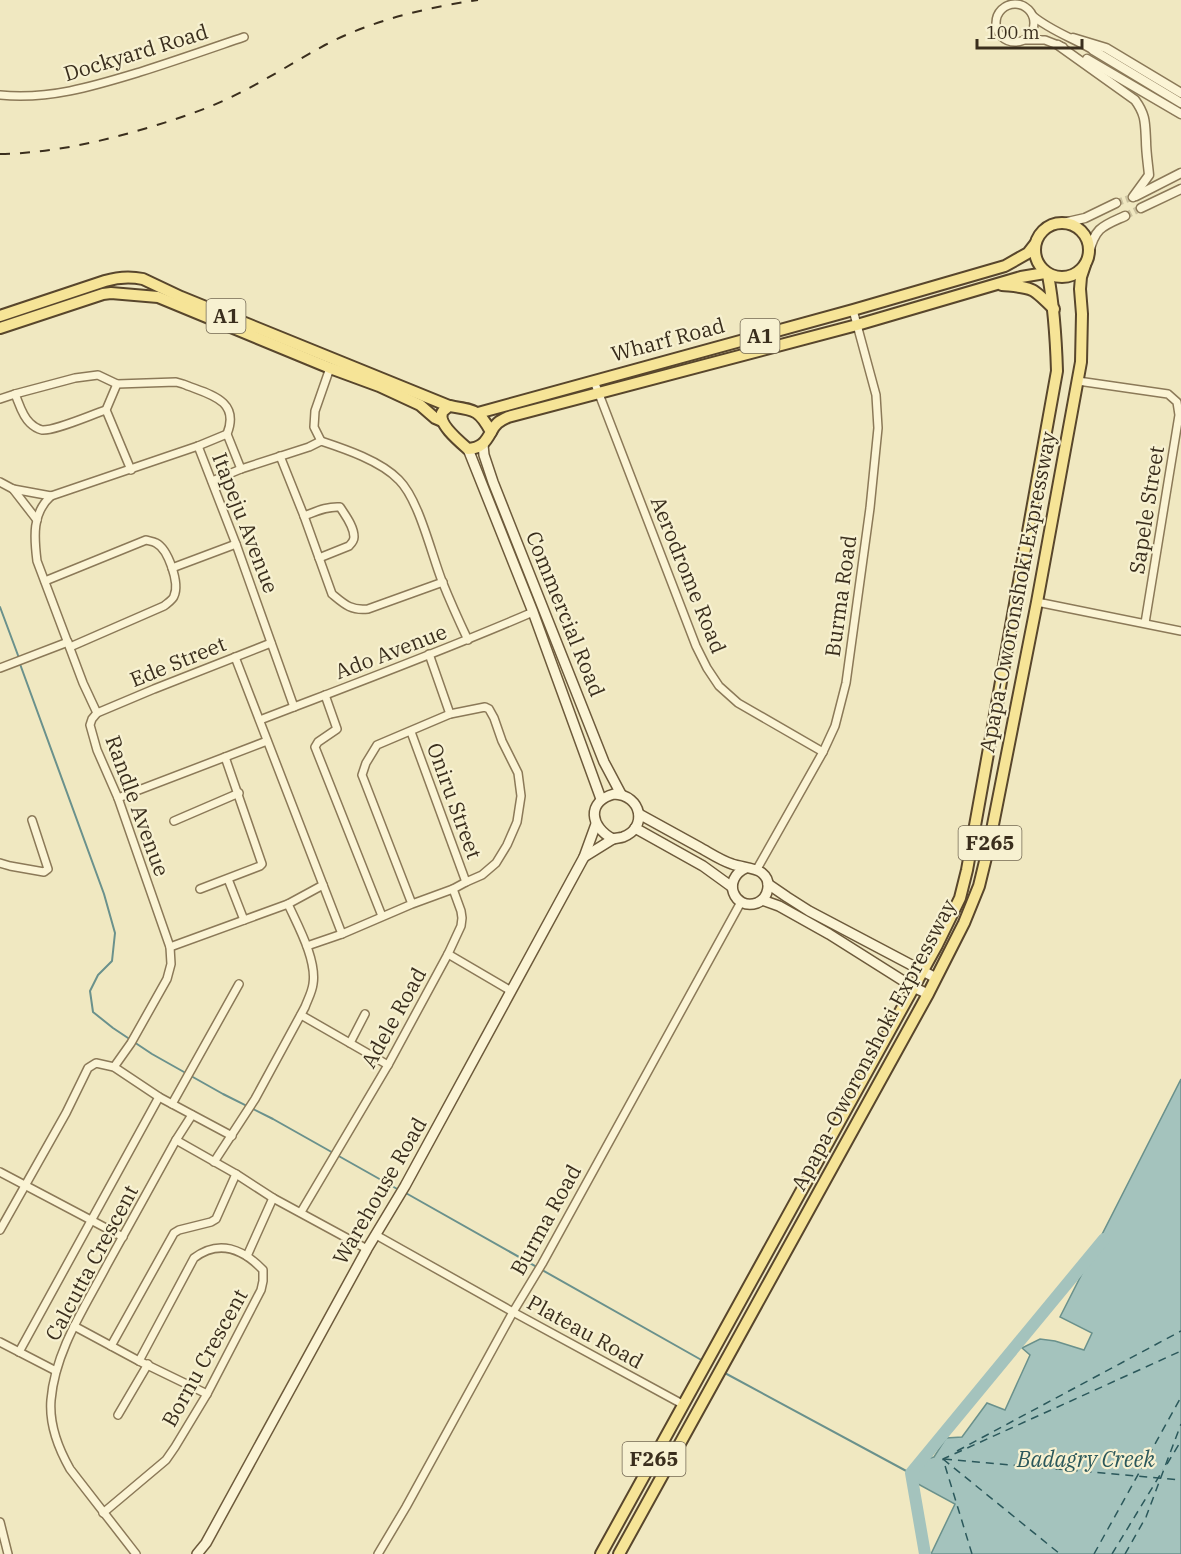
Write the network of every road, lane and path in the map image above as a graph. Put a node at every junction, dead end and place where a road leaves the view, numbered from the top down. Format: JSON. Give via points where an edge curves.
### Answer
{"nodes":[{"id":1,"x":1032,"y":15,"type":"junction"},
{"id":2,"x":244,"y":37,"type":"dead end"},
{"id":3,"x":1072,"y":38,"type":"junction"},
{"id":4,"x":1025,"y":40,"type":"junction"},
{"id":5,"x":1058,"y":45,"type":"junction"},
{"id":6,"x":1093,"y":50,"type":"joint"},
{"id":7,"x":1087,"y":58,"type":"joint"},
{"id":8,"x":1181,"y":93,"type":"edge"},
{"id":9,"x":0,"y":94,"type":"edge"},
{"id":10,"x":1181,"y":103,"type":"edge"},
{"id":11,"x":1181,"y":114,"type":"edge"},
{"id":12,"x":1181,"y":173,"type":"edge"},
{"id":13,"x":1181,"y":189,"type":"edge"},
{"id":14,"x":1116,"y":203,"type":"tunnel mouth"},
{"id":15,"x":1141,"y":208,"type":"tunnel mouth"},
{"id":16,"x":1125,"y":216,"type":"tunnel mouth"},
{"id":17,"x":1063,"y":223,"type":"junction"},
{"id":18,"x":1035,"y":244,"type":"junction"},
{"id":19,"x":1089,"y":252,"type":"junction"},
{"id":20,"x":1085,"y":265,"type":"junction"},
{"id":21,"x":1047,"y":274,"type":"junction"},
{"id":22,"x":995,"y":284,"type":"junction"},
{"id":23,"x":1054,"y":309,"type":"junction"},
{"id":24,"x":853,"y":310,"type":"junction"},
{"id":25,"x":0,"y":316,"type":"edge"},
{"id":26,"x":857,"y":325,"type":"junction"},
{"id":27,"x":0,"y":328,"type":"edge"},
{"id":28,"x":330,"y":368,"type":"junction"},
{"id":29,"x":594,"y":381,"type":"junction"},
{"id":30,"x":1077,"y":381,"type":"junction"},
{"id":31,"x":117,"y":384,"type":"junction"},
{"id":32,"x":15,"y":393,"type":"junction"},
{"id":33,"x":599,"y":393,"type":"junction"},
{"id":34,"x":0,"y":399,"type":"edge"},
{"id":35,"x":449,"y":406,"type":"junction"},
{"id":36,"x":106,"y":410,"type":"junction"},
{"id":37,"x":478,"y":413,"type":"junction"},
{"id":38,"x":442,"y":421,"type":"junction"},
{"id":39,"x":491,"y":432,"type":"junction"},
{"id":40,"x":227,"y":434,"type":"junction"},
{"id":41,"x":321,"y":441,"type":"junction"},
{"id":42,"x":483,"y":445,"type":"junction"},
{"id":43,"x":198,"y":446,"type":"junction"},
{"id":44,"x":468,"y":449,"type":"junction"},
{"id":45,"x":280,"y":456,"type":"junction"},
{"id":46,"x":241,"y":469,"type":"junction"},
{"id":47,"x":131,"y":470,"type":"junction"},
{"id":48,"x":212,"y":481,"type":"junction"},
{"id":49,"x":0,"y":482,"type":"edge"},
{"id":50,"x":13,"y":489,"type":"junction"},
{"id":51,"x":51,"y":496,"type":"junction"},
{"id":52,"x":304,"y":516,"type":"junction"},
{"id":53,"x":37,"y":520,"type":"junction"},
{"id":54,"x":236,"y":544,"type":"junction"},
{"id":55,"x":320,"y":558,"type":"junction"},
{"id":56,"x":172,"y":568,"type":"junction"},
{"id":57,"x":45,"y":581,"type":"junction"},
{"id":58,"x":443,"y":582,"type":"junction"},
{"id":59,"x":1037,"y":602,"type":"junction"},
{"id":60,"x":533,"y":612,"type":"junction"},
{"id":61,"x":1145,"y":623,"type":"junction"},
{"id":62,"x":1181,"y":631,"type":"edge"},
{"id":63,"x":468,"y":640,"type":"junction"},
{"id":64,"x":272,"y":643,"type":"junction"},
{"id":65,"x":69,"y":645,"type":"junction"},
{"id":66,"x":429,"y":654,"type":"junction"},
{"id":67,"x":235,"y":657,"type":"junction"},
{"id":68,"x":0,"y":668,"type":"edge"},
{"id":69,"x":325,"y":695,"type":"junction"},
{"id":70,"x":294,"y":707,"type":"junction"},
{"id":71,"x":97,"y":713,"type":"junction"},
{"id":72,"x":450,"y":714,"type":"junction"},
{"id":73,"x":260,"y":720,"type":"junction"},
{"id":74,"x":411,"y":732,"type":"junction"},
{"id":75,"x":267,"y":741,"type":"junction"},
{"id":76,"x":823,"y":752,"type":"junction"},
{"id":77,"x":225,"y":757,"type":"junction"},
{"id":78,"x":238,"y":793,"type":"junction"},
{"id":79,"x":621,"y":794,"type":"junction"},
{"id":80,"x":118,"y":798,"type":"junction"},
{"id":81,"x":601,"y":800,"type":"junction"},
{"id":82,"x":639,"y":814,"type":"junction"},
{"id":83,"x":32,"y":820,"type":"dead end"},
{"id":84,"x":174,"y":821,"type":"dead end"},
{"id":85,"x":596,"y":824,"type":"junction"},
{"id":86,"x":635,"y":828,"type":"junction"},
{"id":87,"x":613,"y":839,"type":"junction"},
{"id":88,"x":584,"y":857,"type":"junction"},
{"id":89,"x":0,"y":863,"type":"edge"},
{"id":90,"x":746,"y":868,"type":"junction"},
{"id":91,"x":757,"y":869,"type":"junction"},
{"id":92,"x":228,"y":879,"type":"junction"},
{"id":93,"x":466,"y":882,"type":"junction"},
{"id":94,"x":768,"y":884,"type":"junction"},
{"id":95,"x":323,"y":885,"type":"junction"},
{"id":96,"x":732,"y":887,"type":"junction"},
{"id":97,"x":200,"y":889,"type":"dead end"},
{"id":98,"x":453,"y":889,"type":"junction"},
{"id":99,"x":762,"y":900,"type":"junction"},
{"id":100,"x":741,"y":902,"type":"junction"},
{"id":101,"x":288,"y":904,"type":"junction"},
{"id":102,"x":412,"y":904,"type":"junction"},
{"id":103,"x":382,"y":916,"type":"junction"},
{"id":104,"x":244,"y":920,"type":"junction"},
{"id":105,"x":342,"y":933,"type":"junction"},
{"id":106,"x":307,"y":946,"type":"junction"},
{"id":107,"x":170,"y":947,"type":"junction"},
{"id":108,"x":448,"y":954,"type":"junction"},
{"id":109,"x":923,"y":970,"type":"junction"},
{"id":110,"x":936,"y":978,"type":"junction"},
{"id":111,"x":239,"y":984,"type":"dead end"},
{"id":112,"x":913,"y":987,"type":"junction"},
{"id":113,"x":511,"y":991,"type":"junction"},
{"id":114,"x":928,"y":994,"type":"junction"},
{"id":115,"x":365,"y":1014,"type":"dead end"},
{"id":116,"x":301,"y":1015,"type":"junction"},
{"id":117,"x":350,"y":1043,"type":"junction"},
{"id":118,"x":388,"y":1065,"type":"junction"},
{"id":119,"x":114,"y":1067,"type":"junction"},
{"id":120,"x":159,"y":1097,"type":"junction"},
{"id":121,"x":172,"y":1104,"type":"junction"},
{"id":122,"x":192,"y":1115,"type":"junction"},
{"id":123,"x":232,"y":1136,"type":"junction"},
{"id":124,"x":176,"y":1140,"type":"junction"},
{"id":125,"x":214,"y":1162,"type":"junction"},
{"id":126,"x":0,"y":1172,"type":"edge"},
{"id":127,"x":236,"y":1174,"type":"junction"},
{"id":128,"x":25,"y":1185,"type":"junction"},
{"id":129,"x":273,"y":1198,"type":"junction"},
{"id":130,"x":302,"y":1212,"type":"junction"},
{"id":131,"x":91,"y":1220,"type":"junction"},
{"id":132,"x":0,"y":1230,"type":"edge"},
{"id":133,"x":376,"y":1235,"type":"junction"},
{"id":134,"x":123,"y":1237,"type":"junction"},
{"id":135,"x":367,"y":1249,"type":"junction"},
{"id":136,"x":247,"y":1256,"type":"junction"},
{"id":137,"x":513,"y":1312,"type":"junction"},
{"id":138,"x":74,"y":1326,"type":"junction"},
{"id":139,"x":0,"y":1342,"type":"edge"},
{"id":140,"x":111,"y":1346,"type":"junction"},
{"id":141,"x":19,"y":1352,"type":"junction"},
{"id":142,"x":139,"y":1361,"type":"junction"},
{"id":143,"x":148,"y":1364,"type":"junction"},
{"id":144,"x":56,"y":1371,"type":"junction"},
{"id":145,"x":207,"y":1394,"type":"junction"},
{"id":146,"x":684,"y":1405,"type":"junction"},
{"id":147,"x":118,"y":1415,"type":"dead end"},
{"id":148,"x":103,"y":1513,"type":"junction"},
{"id":149,"x":0,"y":1522,"type":"edge"},
{"id":150,"x":206,"y":1543,"type":"junction"},
{"id":151,"x":8,"y":1554,"type":"edge"},
{"id":152,"x":136,"y":1554,"type":"edge"},
{"id":153,"x":198,"y":1554,"type":"edge"},
{"id":154,"x":204,"y":1554,"type":"edge"},
{"id":155,"x":378,"y":1554,"type":"edge"},
{"id":156,"x":601,"y":1554,"type":"edge"},
{"id":157,"x":619,"y":1554,"type":"edge"}],
"edges":[{"from":1,"to":3,"type":"street"},
{"from":1,"to":4,"type":"street","via":[[1034,26]]},
{"from":1,"to":4,"type":"street","via":[[1017,4],[998,15],[996,27],[1002,37],[1012,42]]},
{"from":2,"to":9,"type":"street","name":"Dockyard Road","via":[[88,88],[19,97]]},
{"from":3,"to":6,"type":"street"},
{"from":3,"to":8,"type":"street","via":[[1106,48]]},
{"from":4,"to":5,"type":"street"},
{"from":5,"to":7,"type":"street"},
{"from":5,"to":12,"type":"street","via":[[1135,100],[1142,110],[1149,175],[1133,197]]},
{"from":6,"to":10,"type":"street"},
{"from":7,"to":11,"type":"street"},
{"from":13,"to":15,"type":"street"},
{"from":14,"to":17,"type":"street","via":[[1085,218]]},
{"from":16,"to":19,"type":"street","via":[[1097,231]]},
{"from":17,"to":18,"type":"main road","via":[[1042,231]]},
{"from":17,"to":19,"type":"main road","via":[[1079,229],[1089,244]]},
{"from":18,"to":21,"type":"main road","via":[[1034,255]]},
{"from":18,"to":24,"type":"main road","name":"Wharf Road","number":"A1","via":[[1028,253],[1005,266]]},
{"from":19,"to":20,"type":"main road"},
{"from":20,"to":21,"type":"main road","via":[[1064,278]]},
{"from":20,"to":30,"type":"main road","name":"Apapa-Oworonshoki Expressway","number":"F265","via":[[1080,289],[1081,362]]},
{"from":21,"to":22,"type":"main road","name":"Wharf Road","number":"A1"},
{"from":21,"to":23,"type":"main road","name":"Apapa-Oworonshoki Expressway","number":"F265"},
{"from":22,"to":23,"type":"main road","via":[[1028,287]]},
{"from":22,"to":26,"type":"main road","name":"Wharf Road","number":"A1"},
{"from":23,"to":109,"type":"main road","name":"Apapa-Oworonshoki Expressway","number":"F265","via":[[1057,371],[967,870],[960,898]]},
{"from":24,"to":26,"type":"street","name":"Burma Road"},
{"from":24,"to":29,"type":"main road","name":"Wharf Road","number":"A1"},
{"from":25,"to":35,"type":"main road","number":"A1","via":[[105,281],[136,278]]},
{"from":26,"to":33,"type":"main road","name":"Wharf Road","number":"A1"},
{"from":26,"to":76,"type":"street","name":"Burma Road","via":[[876,395],[878,428],[846,682],[835,726]]},
{"from":27,"to":28,"type":"main road","number":"A1","via":[[103,294],[158,297]]},
{"from":28,"to":38,"type":"main road","number":"A1","via":[[420,405]]},
{"from":28,"to":41,"type":"street","via":[[315,411],[314,427]]},
{"from":29,"to":33,"type":"street","name":"Aerodrome Road"},
{"from":29,"to":37,"type":"main road","name":"Wharf Road","number":"A1"},
{"from":30,"to":59,"type":"main road","name":"Apapa-Oworonshoki Expressway","number":"F265"},
{"from":30,"to":61,"type":"street","name":"Sapele Street","via":[[1168,394],[1177,402],[1179,415]]},
{"from":31,"to":32,"type":"street","via":[[98,375]]},
{"from":31,"to":36,"type":"street"},
{"from":31,"to":40,"type":"street","via":[[177,382],[222,400],[228,406],[230,419]]},
{"from":32,"to":34,"type":"street"},
{"from":32,"to":36,"type":"street","via":[[29,423],[43,430]]},
{"from":33,"to":39,"type":"main road","name":"Wharf Road","number":"A1","via":[[508,417]]},
{"from":33,"to":76,"type":"street","name":"Aerodrome Road","via":[[707,668],[738,703]]},
{"from":35,"to":37,"type":"main road"},
{"from":35,"to":38,"type":"main road","via":[[443,411]]},
{"from":36,"to":47,"type":"street"},
{"from":37,"to":39,"type":"main road"},
{"from":38,"to":44,"type":"main road"},
{"from":39,"to":42,"type":"main road"},
{"from":40,"to":43,"type":"street"},
{"from":40,"to":46,"type":"street"},
{"from":41,"to":45,"type":"street"},
{"from":41,"to":58,"type":"street","via":[[379,465],[399,480],[413,500]]},
{"from":42,"to":44,"type":"main road"},
{"from":42,"to":79,"type":"main road","name":"Commercial Road","via":[[493,483],[604,762]]},
{"from":43,"to":47,"type":"street","name":"Itapeju Avenue"},
{"from":43,"to":48,"type":"street","name":"Itapeju Avenue"},
{"from":44,"to":60,"type":"main road","name":"Commercial Road"},
{"from":45,"to":46,"type":"street"},
{"from":45,"to":52,"type":"street"},
{"from":46,"to":48,"type":"street"},
{"from":47,"to":51,"type":"street","name":"Itapeju Avenue"},
{"from":48,"to":54,"type":"street","name":"Itapeju Avenue"},
{"from":49,"to":50,"type":"street","name":"Itapeju Avenue"},
{"from":50,"to":51,"type":"street","name":"Itapeju Avenue"},
{"from":50,"to":53,"type":"street"},
{"from":51,"to":53,"type":"street","via":[[44,502]]},
{"from":52,"to":55,"type":"street"},
{"from":52,"to":55,"type":"street","via":[[336,506],[349,521],[352,543]]},
{"from":53,"to":57,"type":"street","name":"Randle Avenue","via":[[37,561]]},
{"from":54,"to":56,"type":"street"},
{"from":54,"to":64,"type":"street","name":"Itapeju Avenue"},
{"from":55,"to":58,"type":"street","via":[[332,594],[358,610]]},
{"from":56,"to":57,"type":"street","via":[[158,543],[146,540]]},
{"from":56,"to":65,"type":"street","via":[[176,581],[174,596],[164,606]]},
{"from":57,"to":65,"type":"street","name":"Randle Avenue"},
{"from":58,"to":63,"type":"street"},
{"from":59,"to":61,"type":"street"},
{"from":59,"to":110,"type":"main road","name":"Apapa-Oworonshoki Expressway","number":"F265","via":[[979,886]]},
{"from":60,"to":63,"type":"street","name":"Ado Avenue"},
{"from":60,"to":81,"type":"main road","name":"Commercial Road"},
{"from":61,"to":62,"type":"street"},
{"from":63,"to":66,"type":"street","name":"Ado Avenue"},
{"from":64,"to":67,"type":"street","name":"Ede Street"},
{"from":64,"to":70,"type":"street","name":"Itapeju Avenue"},
{"from":65,"to":68,"type":"street"},
{"from":65,"to":71,"type":"street","name":"Randle Avenue"},
{"from":66,"to":69,"type":"street","name":"Ado Avenue"},
{"from":66,"to":72,"type":"street"},
{"from":67,"to":71,"type":"street","name":"Ede Street"},
{"from":67,"to":73,"type":"street"},
{"from":69,"to":70,"type":"street","name":"Ado Avenue"},
{"from":69,"to":103,"type":"street","via":[[337,729],[315,747]]},
{"from":70,"to":73,"type":"street","name":"Ado Avenue"},
{"from":71,"to":80,"type":"street","name":"Randle Avenue","via":[[90,725]]},
{"from":72,"to":74,"type":"street"},
{"from":72,"to":93,"type":"street","via":[[489,709],[518,773],[521,796],[517,822],[496,863]]},
{"from":73,"to":75,"type":"street"},
{"from":74,"to":93,"type":"street","name":"Oniru Street"},
{"from":74,"to":102,"type":"street","via":[[377,745],[362,775]]},
{"from":75,"to":77,"type":"street"},
{"from":75,"to":95,"type":"street"},
{"from":76,"to":91,"type":"street","name":"Burma Road"},
{"from":77,"to":78,"type":"street"},
{"from":77,"to":80,"type":"street"},
{"from":78,"to":84,"type":"street"},
{"from":78,"to":92,"type":"street","via":[[262,864]]},
{"from":79,"to":81,"type":"main road","via":[[607,795]]},
{"from":79,"to":82,"type":"main road","via":[[633,801]]},
{"from":80,"to":107,"type":"street","name":"Randle Avenue"},
{"from":81,"to":85,"type":"main road","via":[[595,812]]},
{"from":82,"to":86,"type":"main road"},
{"from":82,"to":90,"type":"main road","via":[[727,862]]},
{"from":83,"to":89,"type":"street","via":[[48,869],[44,872]]},
{"from":85,"to":87,"type":"main road"},
{"from":85,"to":88,"type":"main road","name":"Warehouse Road"},
{"from":86,"to":87,"type":"main road"},
{"from":86,"to":96,"type":"main road"},
{"from":87,"to":88,"type":"main road","name":"Warehouse Road"},
{"from":88,"to":113,"type":"main road","name":"Warehouse Road"},
{"from":90,"to":91,"type":"main road"},
{"from":90,"to":96,"type":"main road","via":[[735,875]]},
{"from":91,"to":94,"type":"main road"},
{"from":92,"to":97,"type":"street"},
{"from":92,"to":104,"type":"street"},
{"from":93,"to":98,"type":"street"},
{"from":94,"to":99,"type":"main road"},
{"from":94,"to":109,"type":"main road","via":[[809,911]]},
{"from":95,"to":101,"type":"street"},
{"from":95,"to":105,"type":"street"},
{"from":96,"to":100,"type":"main road"},
{"from":98,"to":102,"type":"street"},
{"from":98,"to":108,"type":"street","name":"Adele Road","via":[[462,918]]},
{"from":99,"to":100,"type":"main road"},
{"from":99,"to":112,"type":"main road","via":[[829,934]]},
{"from":100,"to":137,"type":"street","name":"Burma Road"},
{"from":101,"to":104,"type":"street"},
{"from":101,"to":106,"type":"street"},
{"from":102,"to":103,"type":"street"},
{"from":103,"to":105,"type":"street"},
{"from":104,"to":107,"type":"street"},
{"from":105,"to":106,"type":"street"},
{"from":106,"to":116,"type":"street","via":[[314,982]]},
{"from":107,"to":119,"type":"street","name":"Randle Avenue","via":[[167,979]]},
{"from":108,"to":113,"type":"street"},
{"from":108,"to":118,"type":"street","name":"Adele Road"},
{"from":109,"to":110,"type":"main road"},
{"from":109,"to":112,"type":"main road","name":"Apapa-Oworonshoki Expressway","number":"F265"},
{"from":110,"to":114,"type":"main road","name":"Apapa-Oworonshoki Expressway","number":"F265"},
{"from":111,"to":121,"type":"street"},
{"from":112,"to":114,"type":"main road"},
{"from":112,"to":146,"type":"main road","name":"Apapa-Oworonshoki Expressway","number":"F265"},
{"from":113,"to":133,"type":"main road","name":"Warehouse Road"},
{"from":114,"to":157,"type":"main road","name":"Apapa-Oworonshoki Expressway","number":"F265"},
{"from":115,"to":117,"type":"street"},
{"from":116,"to":117,"type":"street"},
{"from":116,"to":123,"type":"street"},
{"from":117,"to":118,"type":"street"},
{"from":118,"to":130,"type":"street","name":"Adele Road"},
{"from":119,"to":120,"type":"street"},
{"from":119,"to":128,"type":"street","via":[[96,1063],[88,1068]]},
{"from":120,"to":121,"type":"street"},
{"from":120,"to":131,"type":"street"},
{"from":121,"to":122,"type":"street"},
{"from":122,"to":123,"type":"street"},
{"from":122,"to":124,"type":"street","name":"Calcutta Crescent"},
{"from":123,"to":125,"type":"street"},
{"from":124,"to":125,"type":"street"},
{"from":124,"to":134,"type":"street","name":"Calcutta Crescent"},
{"from":125,"to":127,"type":"street"},
{"from":126,"to":128,"type":"street"},
{"from":127,"to":129,"type":"street"},
{"from":127,"to":140,"type":"street","via":[[216,1219],[174,1233]]},
{"from":128,"to":131,"type":"street"},
{"from":128,"to":132,"type":"street"},
{"from":129,"to":130,"type":"street"},
{"from":129,"to":136,"type":"street"},
{"from":130,"to":135,"type":"street"},
{"from":131,"to":134,"type":"street"},
{"from":131,"to":141,"type":"street"},
{"from":133,"to":135,"type":"main road","name":"Warehouse Road"},
{"from":133,"to":137,"type":"street","name":"Plateau Road"},
{"from":134,"to":138,"type":"street","name":"Calcutta Crescent"},
{"from":135,"to":150,"type":"main road","name":"Warehouse Road"},
{"from":136,"to":142,"type":"street","via":[[222,1247],[201,1252],[194,1258]]},
{"from":136,"to":145,"type":"street","name":"Bornu Crescent","via":[[263,1270],[261,1290]]},
{"from":137,"to":146,"type":"street","name":"Plateau Road"},
{"from":137,"to":155,"type":"street","name":"Burma Road"},
{"from":138,"to":140,"type":"street"},
{"from":138,"to":144,"type":"street","name":"Calcutta Crescent"},
{"from":139,"to":141,"type":"street"},
{"from":140,"to":142,"type":"street"},
{"from":141,"to":144,"type":"street"},
{"from":142,"to":143,"type":"street"},
{"from":143,"to":145,"type":"street"},
{"from":143,"to":147,"type":"street"},
{"from":144,"to":148,"type":"street","name":"Calcutta Crescent","via":[[51,1401],[56,1439],[70,1469]]},
{"from":145,"to":148,"type":"street","name":"Bornu Crescent","via":[[166,1460]]},
{"from":146,"to":156,"type":"main road","name":"Apapa-Oworonshoki Expressway","number":"F265"},
{"from":148,"to":152,"type":"street","name":"Calcutta Crescent"},
{"from":149,"to":151,"type":"street"},
{"from":150,"to":153,"type":"main road","name":"Warehouse Road"},
{"from":150,"to":154,"type":"main road","name":"Warehouse Road"}]}
